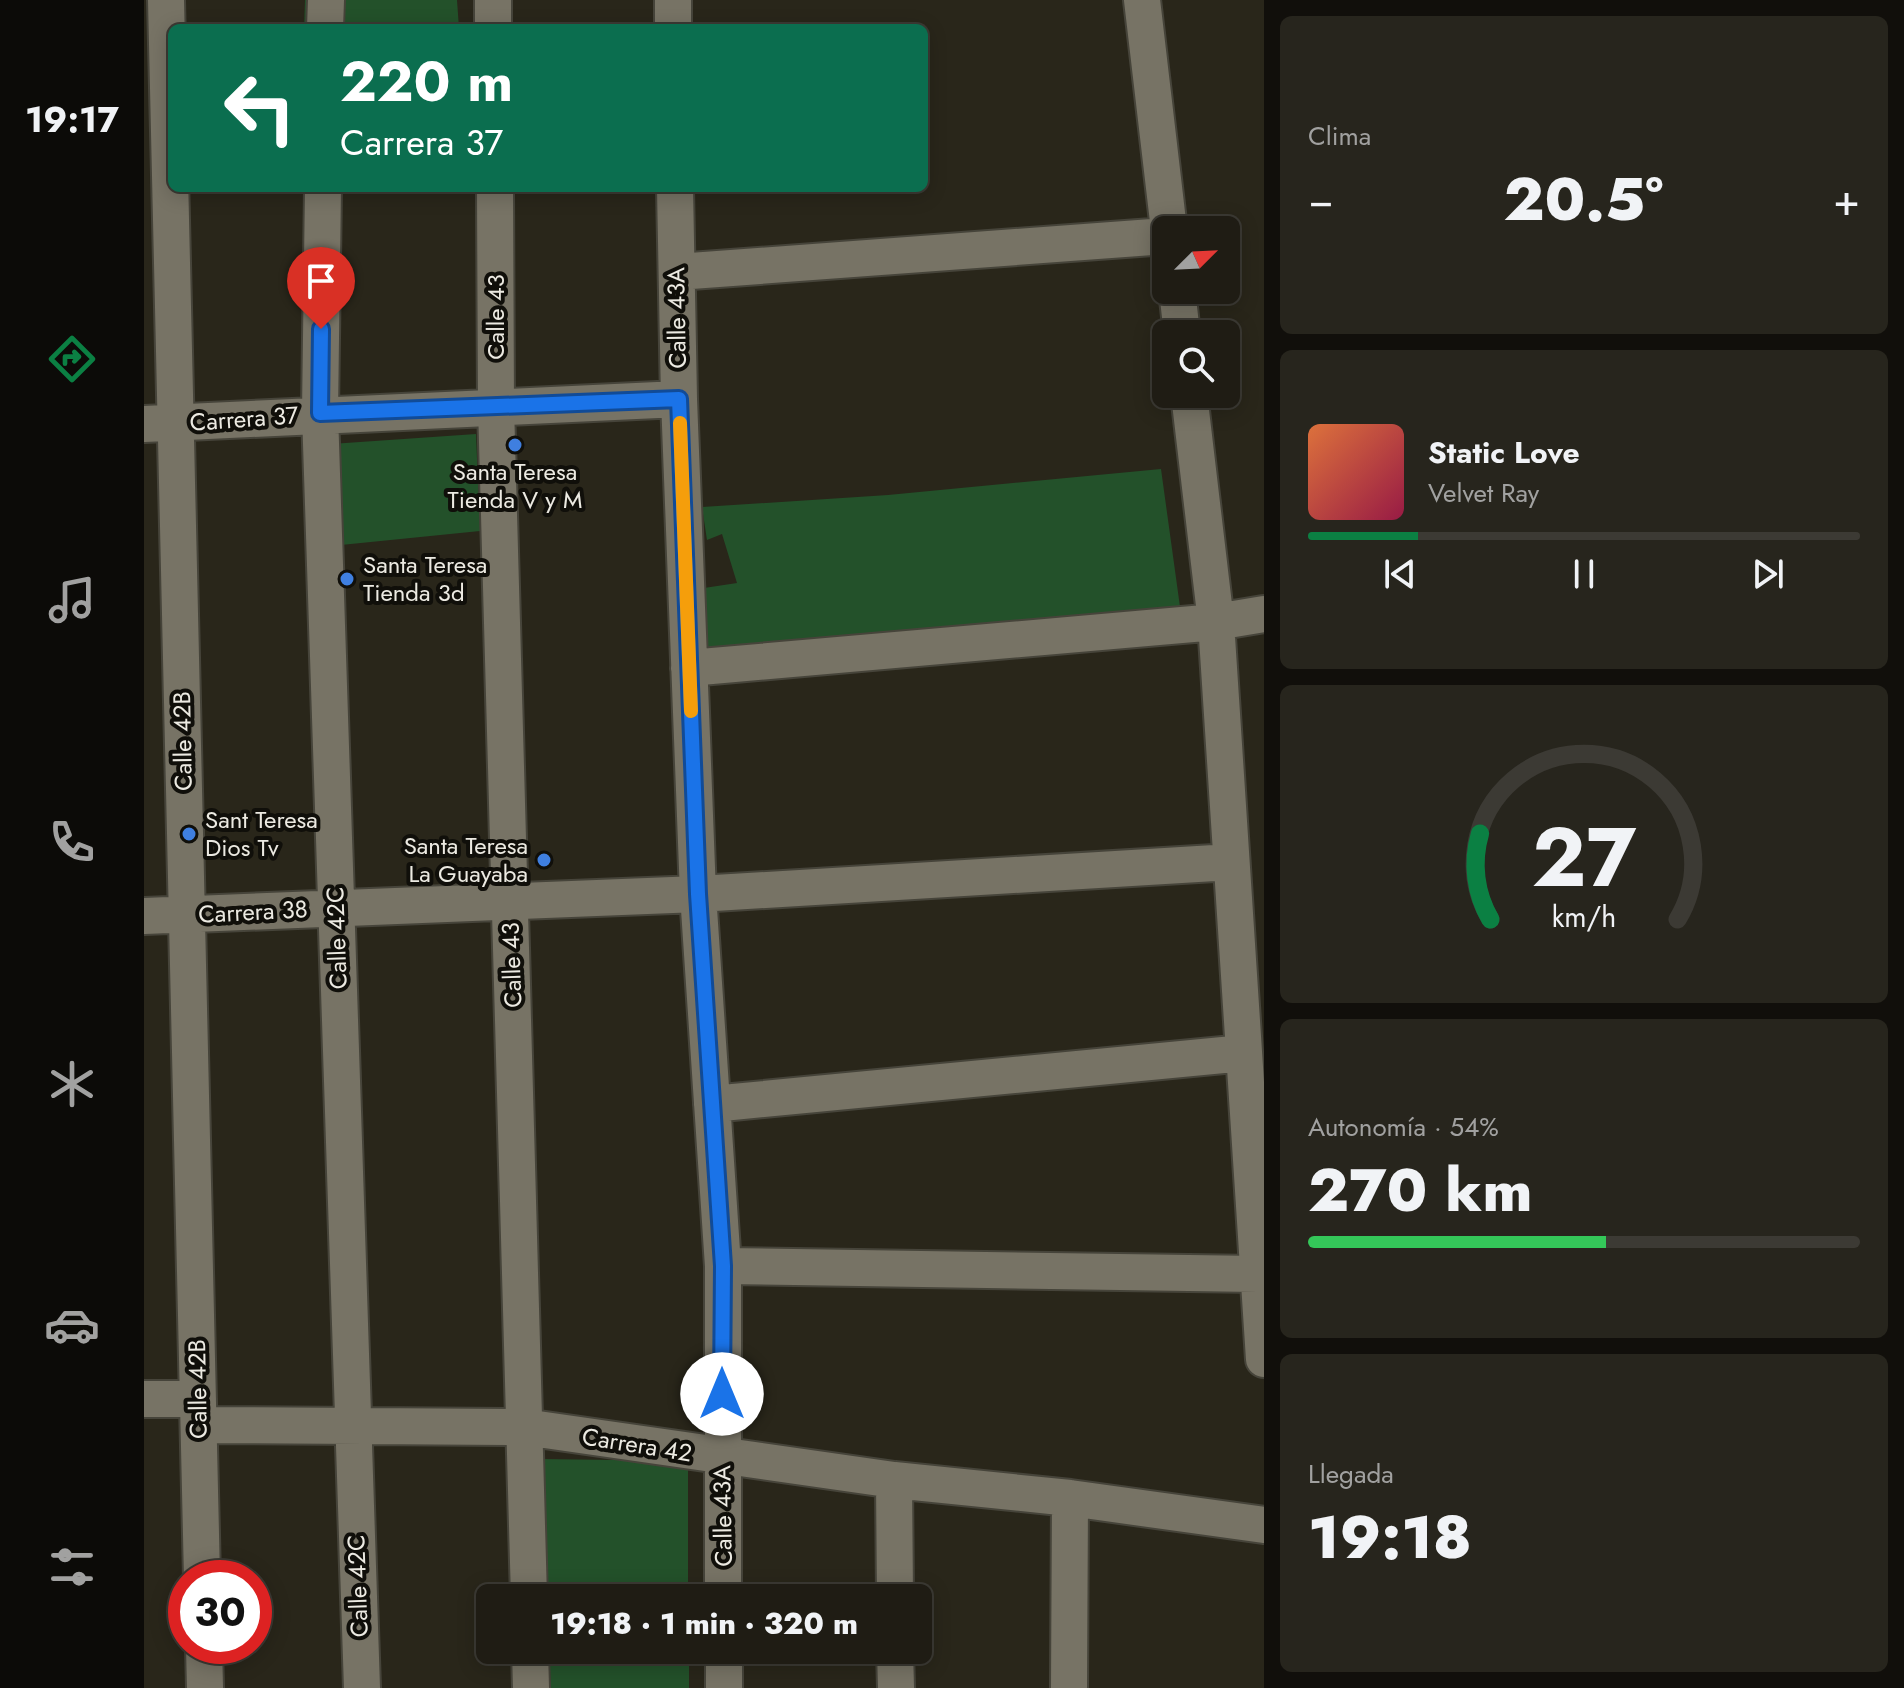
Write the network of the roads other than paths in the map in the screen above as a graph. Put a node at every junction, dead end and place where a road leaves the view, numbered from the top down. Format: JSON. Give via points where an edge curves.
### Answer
{"nodes":[{"id":1,"x":166,"y":0,"type":"edge"},
{"id":2,"x":326,"y":0,"type":"edge"},
{"id":3,"x":493,"y":0,"type":"edge"},
{"id":4,"x":673,"y":0,"type":"edge"},
{"id":5,"x":1142,"y":0,"type":"edge"},
{"id":6,"x":325,"y":24,"type":"edge"},
{"id":7,"x":493,"y":24,"type":"edge"},
{"id":8,"x":673,"y":24,"type":"edge"},
{"id":9,"x":323,"y":192,"type":"edge"},
{"id":10,"x":495,"y":192,"type":"edge"},
{"id":11,"x":675,"y":192,"type":"edge"},
{"id":12,"x":1167,"y":216,"type":"edge"},
{"id":13,"x":1152,"y":237,"type":"edge"},
{"id":14,"x":677,"y":272,"type":"junction"},
{"id":15,"x":679,"y":399,"type":"junction"},
{"id":16,"x":496,"y":406,"type":"junction"},
{"id":17,"x":1191,"y":408,"type":"edge"},
{"id":18,"x":320,"y":413,"type":"junction"},
{"id":19,"x":160,"y":424,"type":"edge"},
{"id":20,"x":1264,"y":614,"type":"edge"},
{"id":21,"x":1216,"y":622,"type":"junction"},
{"id":22,"x":689,"y":668,"type":"junction"},
{"id":23,"x":1231,"y":862,"type":"junction"},
{"id":24,"x":698,"y":894,"type":"junction"},
{"id":25,"x":510,"y":903,"type":"junction"},
{"id":26,"x":336,"y":908,"type":"junction"},
{"id":27,"x":187,"y":915,"type":"junction"},
{"id":28,"x":144,"y":916,"type":"edge"},
{"id":29,"x":1244,"y":1053,"type":"junction"},
{"id":30,"x":712,"y":1104,"type":"junction"},
{"id":31,"x":723,"y":1266,"type":"junction"},
{"id":32,"x":1258,"y":1274,"type":"junction"},
{"id":33,"x":1264,"y":1359,"type":"edge"},
{"id":34,"x":144,"y":1399,"type":"edge"},
{"id":35,"x":198,"y":1412,"type":"junction"},
{"id":36,"x":524,"y":1427,"type":"junction"},
{"id":37,"x":353,"y":1429,"type":"junction"},
{"id":38,"x":722,"y":1457,"type":"junction"},
{"id":39,"x":894,"y":1480,"type":"junction"},
{"id":40,"x":1070,"y":1498,"type":"junction"},
{"id":41,"x":1264,"y":1525,"type":"edge"},
{"id":42,"x":202,"y":1560,"type":"edge"},
{"id":43,"x":529,"y":1584,"type":"edge"},
{"id":44,"x":723,"y":1584,"type":"edge"},
{"id":45,"x":895,"y":1584,"type":"edge"},
{"id":46,"x":204,"y":1664,"type":"edge"},
{"id":47,"x":530,"y":1664,"type":"edge"},
{"id":48,"x":724,"y":1664,"type":"edge"},
{"id":49,"x":895,"y":1664,"type":"edge"},
{"id":50,"x":205,"y":1688,"type":"edge"},
{"id":51,"x":362,"y":1688,"type":"edge"},
{"id":52,"x":531,"y":1688,"type":"edge"},
{"id":53,"x":724,"y":1688,"type":"edge"},
{"id":54,"x":896,"y":1688,"type":"edge"},
{"id":55,"x":1069,"y":1688,"type":"edge"}],
"edges":[{"from":1,"to":19,"type":"street","name":"Calle 42B"},
{"from":2,"to":6,"type":"street"},
{"from":3,"to":7,"type":"street"},
{"from":4,"to":8,"type":"street"},
{"from":5,"to":12,"type":"street"},
{"from":9,"to":18,"type":"street","name":"Calle 42C"},
{"from":10,"to":16,"type":"street","name":"Calle 43"},
{"from":11,"to":14,"type":"street","name":"Calle 43A"},
{"from":13,"to":14,"type":"street"},
{"from":14,"to":15,"type":"street","name":"Calle 43A"},
{"from":15,"to":16,"type":"street","name":"Carrera 37"},
{"from":15,"to":22,"type":"street","name":"Calle 43A"},
{"from":16,"to":18,"type":"street","name":"Carrera 37"},
{"from":16,"to":25,"type":"street","name":"Calle 43"},
{"from":17,"to":21,"type":"street"},
{"from":18,"to":19,"type":"street","name":"Carrera 37"},
{"from":18,"to":26,"type":"street","name":"Calle 42C"},
{"from":19,"to":27,"type":"street","name":"Calle 42B"},
{"from":20,"to":21,"type":"street"},
{"from":21,"to":22,"type":"street"},
{"from":21,"to":23,"type":"street"},
{"from":22,"to":24,"type":"street","name":"Calle 43A"},
{"from":23,"to":24,"type":"street","name":"Carrera 38"},
{"from":23,"to":29,"type":"street"},
{"from":24,"to":25,"type":"street","name":"Carrera 38"},
{"from":24,"to":30,"type":"street","name":"Calle 43A"},
{"from":25,"to":26,"type":"street","name":"Carrera 38"},
{"from":25,"to":36,"type":"street","name":"Calle 43"},
{"from":26,"to":27,"type":"street","name":"Carrera 38"},
{"from":26,"to":37,"type":"street","name":"Calle 42C"},
{"from":27,"to":28,"type":"street","name":"Carrera 38"},
{"from":27,"to":35,"type":"street","name":"Calle 42B"},
{"from":29,"to":30,"type":"street"},
{"from":29,"to":32,"type":"street"},
{"from":30,"to":31,"type":"street","name":"Calle 43A"},
{"from":31,"to":32,"type":"street"},
{"from":31,"to":38,"type":"street","name":"Calle 43A"},
{"from":32,"to":33,"type":"street"},
{"from":34,"to":35,"type":"street","name":"Carrera 42"},
{"from":35,"to":37,"type":"street","name":"Carrera 42"},
{"from":35,"to":42,"type":"street","name":"Calle 42B"},
{"from":36,"to":37,"type":"street","name":"Carrera 42"},
{"from":36,"to":38,"type":"street","name":"Carrera 42"},
{"from":36,"to":43,"type":"street","name":"Calle 43"},
{"from":37,"to":51,"type":"street","name":"Calle 42C"},
{"from":38,"to":39,"type":"street","name":"Carrera 42"},
{"from":38,"to":44,"type":"street","name":"Calle 43A"},
{"from":39,"to":40,"type":"street","name":"Carrera 42"},
{"from":39,"to":45,"type":"street"},
{"from":40,"to":41,"type":"street","name":"Carrera 42"},
{"from":40,"to":55,"type":"street"},
{"from":46,"to":50,"type":"street"},
{"from":47,"to":52,"type":"street"},
{"from":48,"to":53,"type":"street"},
{"from":49,"to":54,"type":"street"}]}
